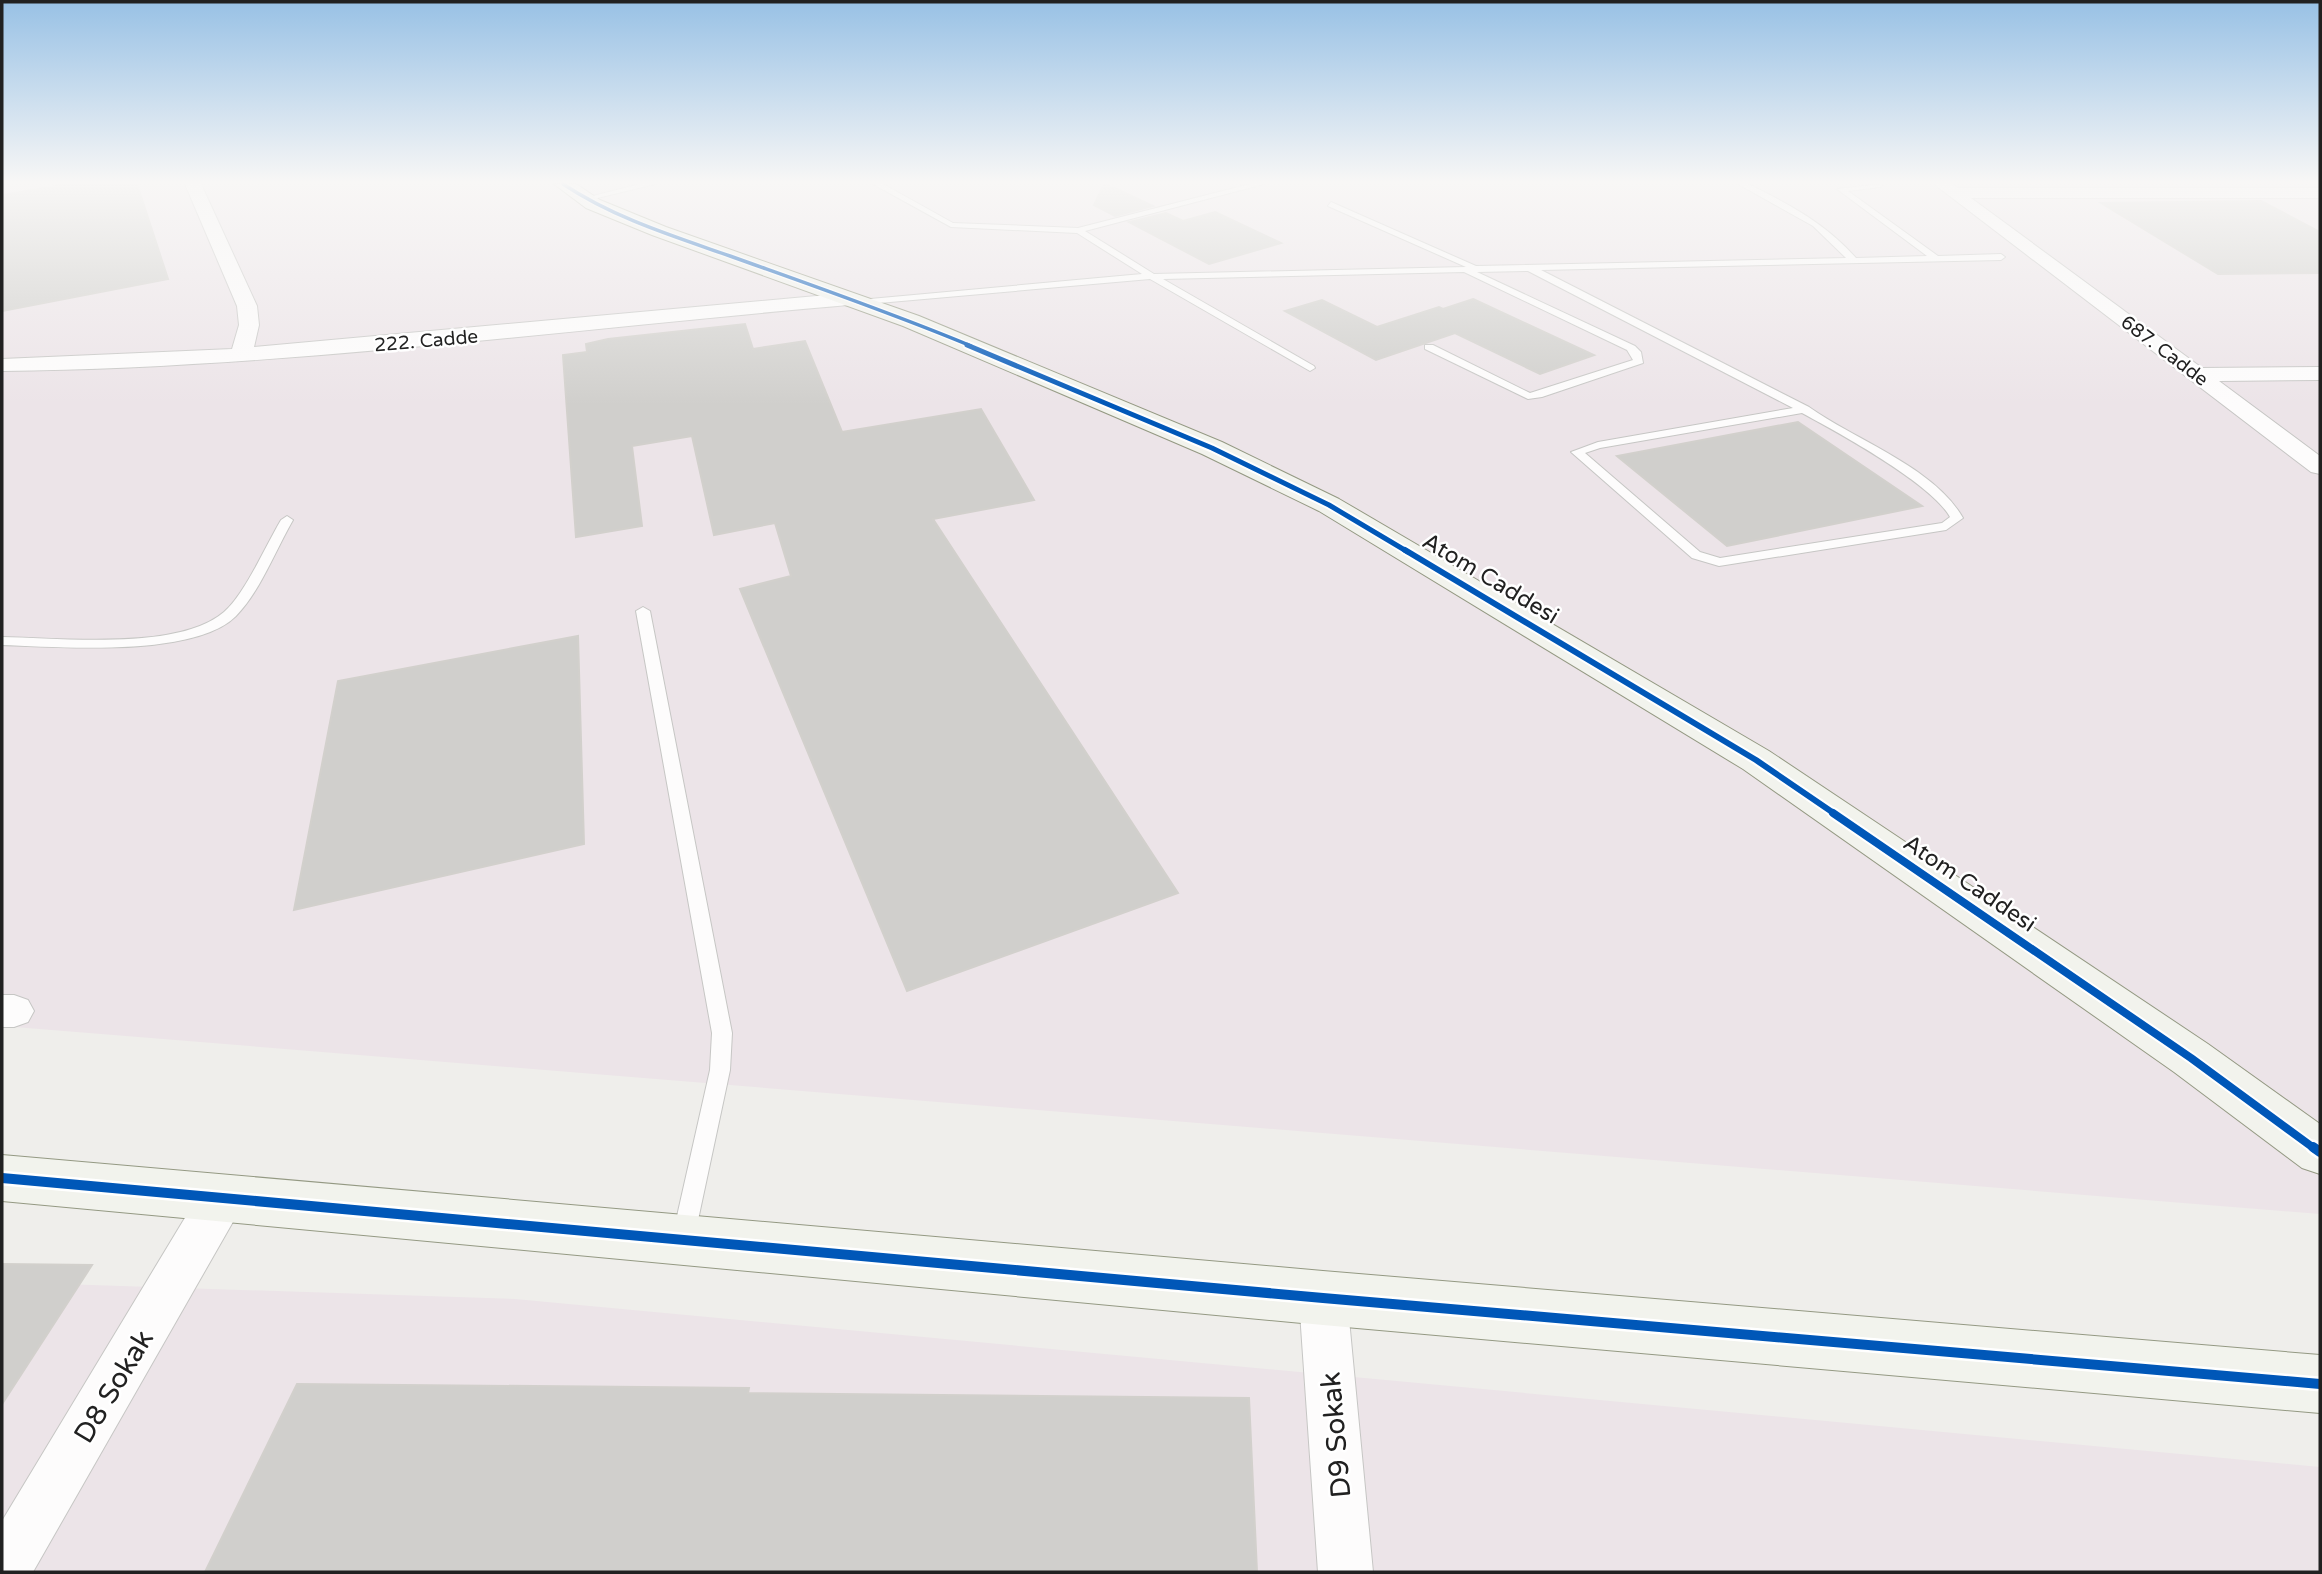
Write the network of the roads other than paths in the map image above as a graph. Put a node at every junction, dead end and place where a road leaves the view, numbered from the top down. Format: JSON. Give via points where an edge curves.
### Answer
{"nodes":[{"id":1,"x":226,"y":257,"type":"edge"},
{"id":2,"x":733,"y":257,"type":"edge"},
{"id":3,"x":1121,"y":257,"type":"edge"},
{"id":4,"x":1453,"y":257,"type":"edge"},
{"id":5,"x":1851,"y":257,"type":"edge"},
{"id":6,"x":1971,"y":257,"type":"edge"},
{"id":7,"x":2041,"y":257,"type":"edge"},
{"id":8,"x":1935,"y":258,"type":"joint"},
{"id":9,"x":1853,"y":260,"type":"junction"},
{"id":10,"x":1528,"y":267,"type":"junction"},
{"id":11,"x":1477,"y":268,"type":"junction"},
{"id":12,"x":1463,"y":269,"type":"junction"},
{"id":13,"x":1151,"y":276,"type":"junction"},
{"id":14,"x":854,"y":301,"type":"junction"},
{"id":15,"x":1429,"y":347,"type":"dead end"},
{"id":16,"x":241,"y":355,"type":"junction"},
{"id":17,"x":2,"y":365,"type":"edge"},
{"id":18,"x":28,"y":365,"type":"junction"},
{"id":19,"x":1310,"y":368,"type":"dead end"},
{"id":20,"x":2320,"y":373,"type":"edge"},
{"id":21,"x":2200,"y":375,"type":"junction"},
{"id":22,"x":2,"y":379,"type":"edge"},
{"id":23,"x":1805,"y":409,"type":"junction"},
{"id":24,"x":2320,"y":467,"type":"edge"},
{"id":25,"x":287,"y":520,"type":"dead end"},
{"id":26,"x":643,"y":611,"type":"dead end"},
{"id":27,"x":2,"y":641,"type":"edge"},
{"id":28,"x":2320,"y":1152,"type":"edge"},
{"id":29,"x":2,"y":1178,"type":"edge"},
{"id":30,"x":222,"y":1198,"type":"junction"},
{"id":31,"x":683,"y":1239,"type":"junction"},
{"id":32,"x":1323,"y":1297,"type":"junction"},
{"id":33,"x":2320,"y":1384,"type":"edge"},
{"id":34,"x":2,"y":1572,"type":"edge"},
{"id":35,"x":1346,"y":1572,"type":"edge"}],
"edges":[{"from":1,"to":16,"type":"street","via":[[247,306],[249,325]]},
{"from":2,"to":14,"type":"street","name":"Atom Caddesi"},
{"from":3,"to":13,"type":"lane"},
{"from":4,"to":11,"type":"lane"},
{"from":5,"to":9,"type":"lane"},
{"from":6,"to":8,"type":"lane"},
{"from":7,"to":21,"type":"street","name":"687. Cadde"},
{"from":8,"to":9,"type":"lane"},
{"from":9,"to":10,"type":"lane"},
{"from":10,"to":11,"type":"lane"},
{"from":10,"to":23,"type":"lane"},
{"from":11,"to":12,"type":"lane"},
{"from":12,"to":13,"type":"lane"},
{"from":12,"to":15,"type":"lane","via":[[1631,348],[1639,361],[1528,396]]},
{"from":13,"to":14,"type":"lane"},
{"from":13,"to":19,"type":"lane"},
{"from":14,"to":16,"type":"street","name":"222. Cadde"},
{"from":14,"to":28,"type":"street","name":"Atom Caddesi","via":[[1212,448],[1290,484],[1376,532],[1756,760],[2191,1058]]},
{"from":16,"to":18,"type":"street","name":"222. Cadde"},
{"from":17,"to":18,"type":"street","name":"222. Cadde"},
{"from":18,"to":22,"type":"street"},
{"from":20,"to":21,"type":"street"},
{"from":21,"to":24,"type":"street","name":"687. Cadde"},
{"from":23,"to":23,"type":"lane","via":[[1598,445],[1577,452],[1696,555],[1708,560],[1732,560],[1954,522],[1957,517],[1948,502],[1924,483]]},
{"from":25,"to":27,"type":"lane","via":[[230,615],[208,626],[161,640]]},
{"from":26,"to":31,"type":"lane","via":[[723,1033],[720,1070]]},
{"from":29,"to":30,"type":"street"},
{"from":30,"to":31,"type":"street"},
{"from":30,"to":34,"type":"street","name":"D8 Sokak"},
{"from":31,"to":32,"type":"street"},
{"from":32,"to":33,"type":"street"},
{"from":32,"to":35,"type":"street","name":"D9 Sokak"}]}
